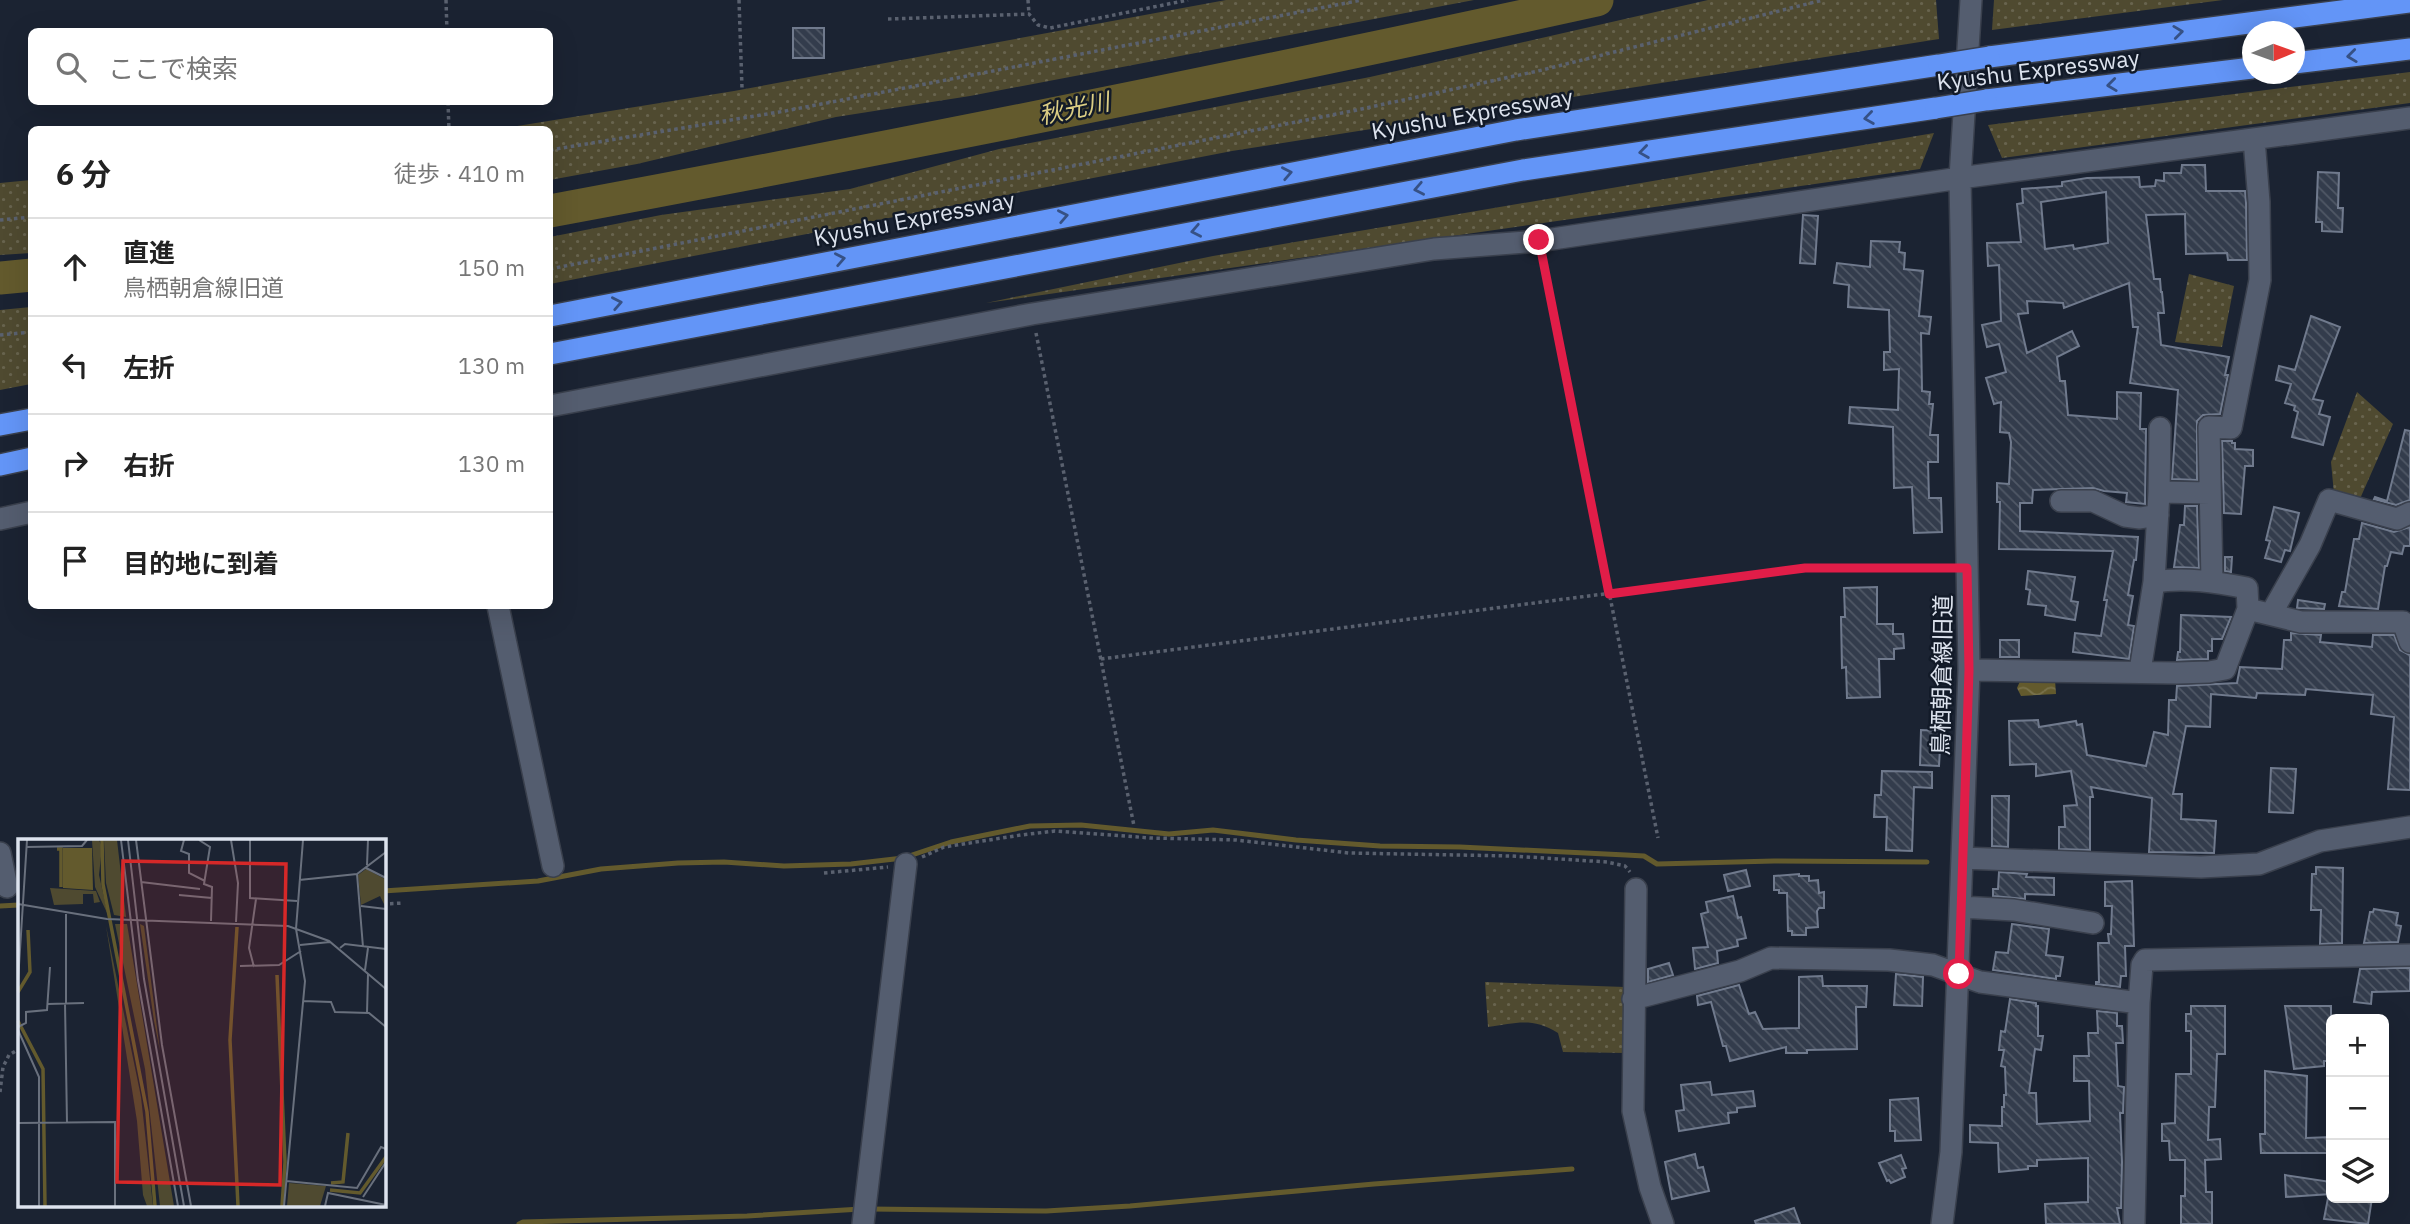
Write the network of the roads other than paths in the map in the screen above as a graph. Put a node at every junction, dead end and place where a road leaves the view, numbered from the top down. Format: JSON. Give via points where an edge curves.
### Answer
{"nodes":[{"id":1,"x":1971,"y":0,"type":"edge"},
{"id":2,"x":2410,"y":2,"type":"edge"},
{"id":3,"x":2410,"y":49,"type":"edge"},
{"id":4,"x":2305,"y":62,"type":"edge"},
{"id":5,"x":2242,"y":69,"type":"edge"},
{"id":6,"x":2410,"y":118,"type":"edge"},
{"id":7,"x":2254,"y":139,"type":"junction"},
{"id":8,"x":1960,"y":178,"type":"junction"},
{"id":9,"x":553,"y":315,"type":"edge"},
{"id":10,"x":553,"y":353,"type":"edge"},
{"id":11,"x":553,"y":404,"type":"edge"},
{"id":12,"x":28,"y":420,"type":"edge"},
{"id":13,"x":0,"y":425,"type":"edge"},
{"id":14,"x":2160,"y":428,"type":"dead end"},
{"id":15,"x":28,"y":459,"type":"edge"},
{"id":16,"x":0,"y":465,"type":"edge"},
{"id":17,"x":2159,"y":492,"type":"junction"},
{"id":18,"x":2210,"y":493,"type":"junction"},
{"id":19,"x":2061,"y":501,"type":"dead end"},
{"id":20,"x":28,"y":513,"type":"edge"},
{"id":21,"x":2410,"y":513,"type":"edge"},
{"id":22,"x":2158,"y":515,"type":"junction"},
{"id":23,"x":0,"y":519,"type":"edge"},
{"id":24,"x":2154,"y":582,"type":"junction"},
{"id":25,"x":2212,"y":582,"type":"junction"},
{"id":26,"x":2248,"y":608,"type":"junction"},
{"id":27,"x":499,"y":609,"type":"edge"},
{"id":28,"x":2271,"y":614,"type":"junction"},
{"id":29,"x":2410,"y":642,"type":"edge"},
{"id":30,"x":1969,"y":670,"type":"junction"},
{"id":31,"x":2140,"y":670,"type":"junction"},
{"id":32,"x":2410,"y":827,"type":"edge"},
{"id":33,"x":0,"y":853,"type":"edge"},
{"id":34,"x":1963,"y":858,"type":"junction"},
{"id":35,"x":906,"y":864,"type":"road end"},
{"id":36,"x":553,"y":866,"type":"dead end"},
{"id":37,"x":6,"y":887,"type":"dead end"},
{"id":38,"x":1636,"y":889,"type":"road end"},
{"id":39,"x":1961,"y":907,"type":"junction"},
{"id":40,"x":2093,"y":923,"type":"dead end"},
{"id":41,"x":2410,"y":956,"type":"edge"},
{"id":42,"x":1959,"y":974,"type":"junction"},
{"id":43,"x":1633,"y":999,"type":"junction"},
{"id":44,"x":2139,"y":1003,"type":"junction"},
{"id":45,"x":863,"y":1224,"type":"edge"},
{"id":46,"x":1663,"y":1224,"type":"edge"},
{"id":47,"x":1942,"y":1224,"type":"edge"},
{"id":48,"x":2134,"y":1224,"type":"edge"}],
"edges":[{"from":1,"to":8,"type":"street","name":"鳥栖朝倉線旧道"},
{"from":9,"to":2,"type":"highway","name":"Kyushu Expressway","one_way":true,"bridge":true,"via":[[1516,130],[1989,57]]},
{"from":3,"to":4,"type":"highway","one_way":true},
{"from":5,"to":10,"type":"highway","name":"Kyushu Expressway","one_way":true,"bridge":true,"via":[[1986,100],[1523,170]]},
{"from":6,"to":7,"type":"street"},
{"from":7,"to":8,"type":"street"},
{"from":7,"to":18,"type":"street","via":[[2260,280],[2231,428],[2209,427]]},
{"from":8,"to":11,"type":"street","via":[[1539,240],[1434,249],[1032,314]]},
{"from":8,"to":30,"type":"street","name":"鳥栖朝倉線旧道"},
{"from":12,"to":13,"type":"highway"},
{"from":14,"to":17,"type":"street"},
{"from":15,"to":16,"type":"highway"},
{"from":17,"to":18,"type":"street"},
{"from":17,"to":22,"type":"street"},
{"from":18,"to":25,"type":"street"},
{"from":19,"to":22,"type":"street","via":[[2093,501],[2125,516]]},
{"from":20,"to":23,"type":"street"},
{"from":21,"to":28,"type":"street","via":[[2397,519],[2329,500]]},
{"from":22,"to":24,"type":"street"},
{"from":24,"to":25,"type":"street"},
{"from":24,"to":31,"type":"street"},
{"from":25,"to":26,"type":"street","via":[[2247,588]]},
{"from":26,"to":28,"type":"street"},
{"from":26,"to":31,"type":"street","via":[[2225,669]]},
{"from":27,"to":36,"type":"street"},
{"from":28,"to":29,"type":"street","via":[[2301,622],[2403,622]]},
{"from":30,"to":31,"type":"street"},
{"from":30,"to":34,"type":"street","name":"鳥栖朝倉線旧道"},
{"from":32,"to":34,"type":"street","via":[[2320,841],[2247,864],[2201,867]]},
{"from":33,"to":37,"type":"street"},
{"from":34,"to":39,"type":"street","name":"鳥栖朝倉線旧道"},
{"from":35,"to":45,"type":"street"},
{"from":38,"to":43,"type":"street"},
{"from":39,"to":40,"type":"street"},
{"from":39,"to":42,"type":"street","name":"鳥栖朝倉線旧道"},
{"from":41,"to":44,"type":"street","via":[[2145,960]]},
{"from":42,"to":43,"type":"street","via":[[1933,965],[1889,960],[1771,958],[1740,971]]},
{"from":42,"to":44,"type":"street","via":[[1979,982]]},
{"from":42,"to":47,"type":"street","name":"鳥栖朝倉線旧道","via":[[1951,1152]]},
{"from":43,"to":46,"type":"street","via":[[1633,1111]]},
{"from":44,"to":48,"type":"street"}]}
